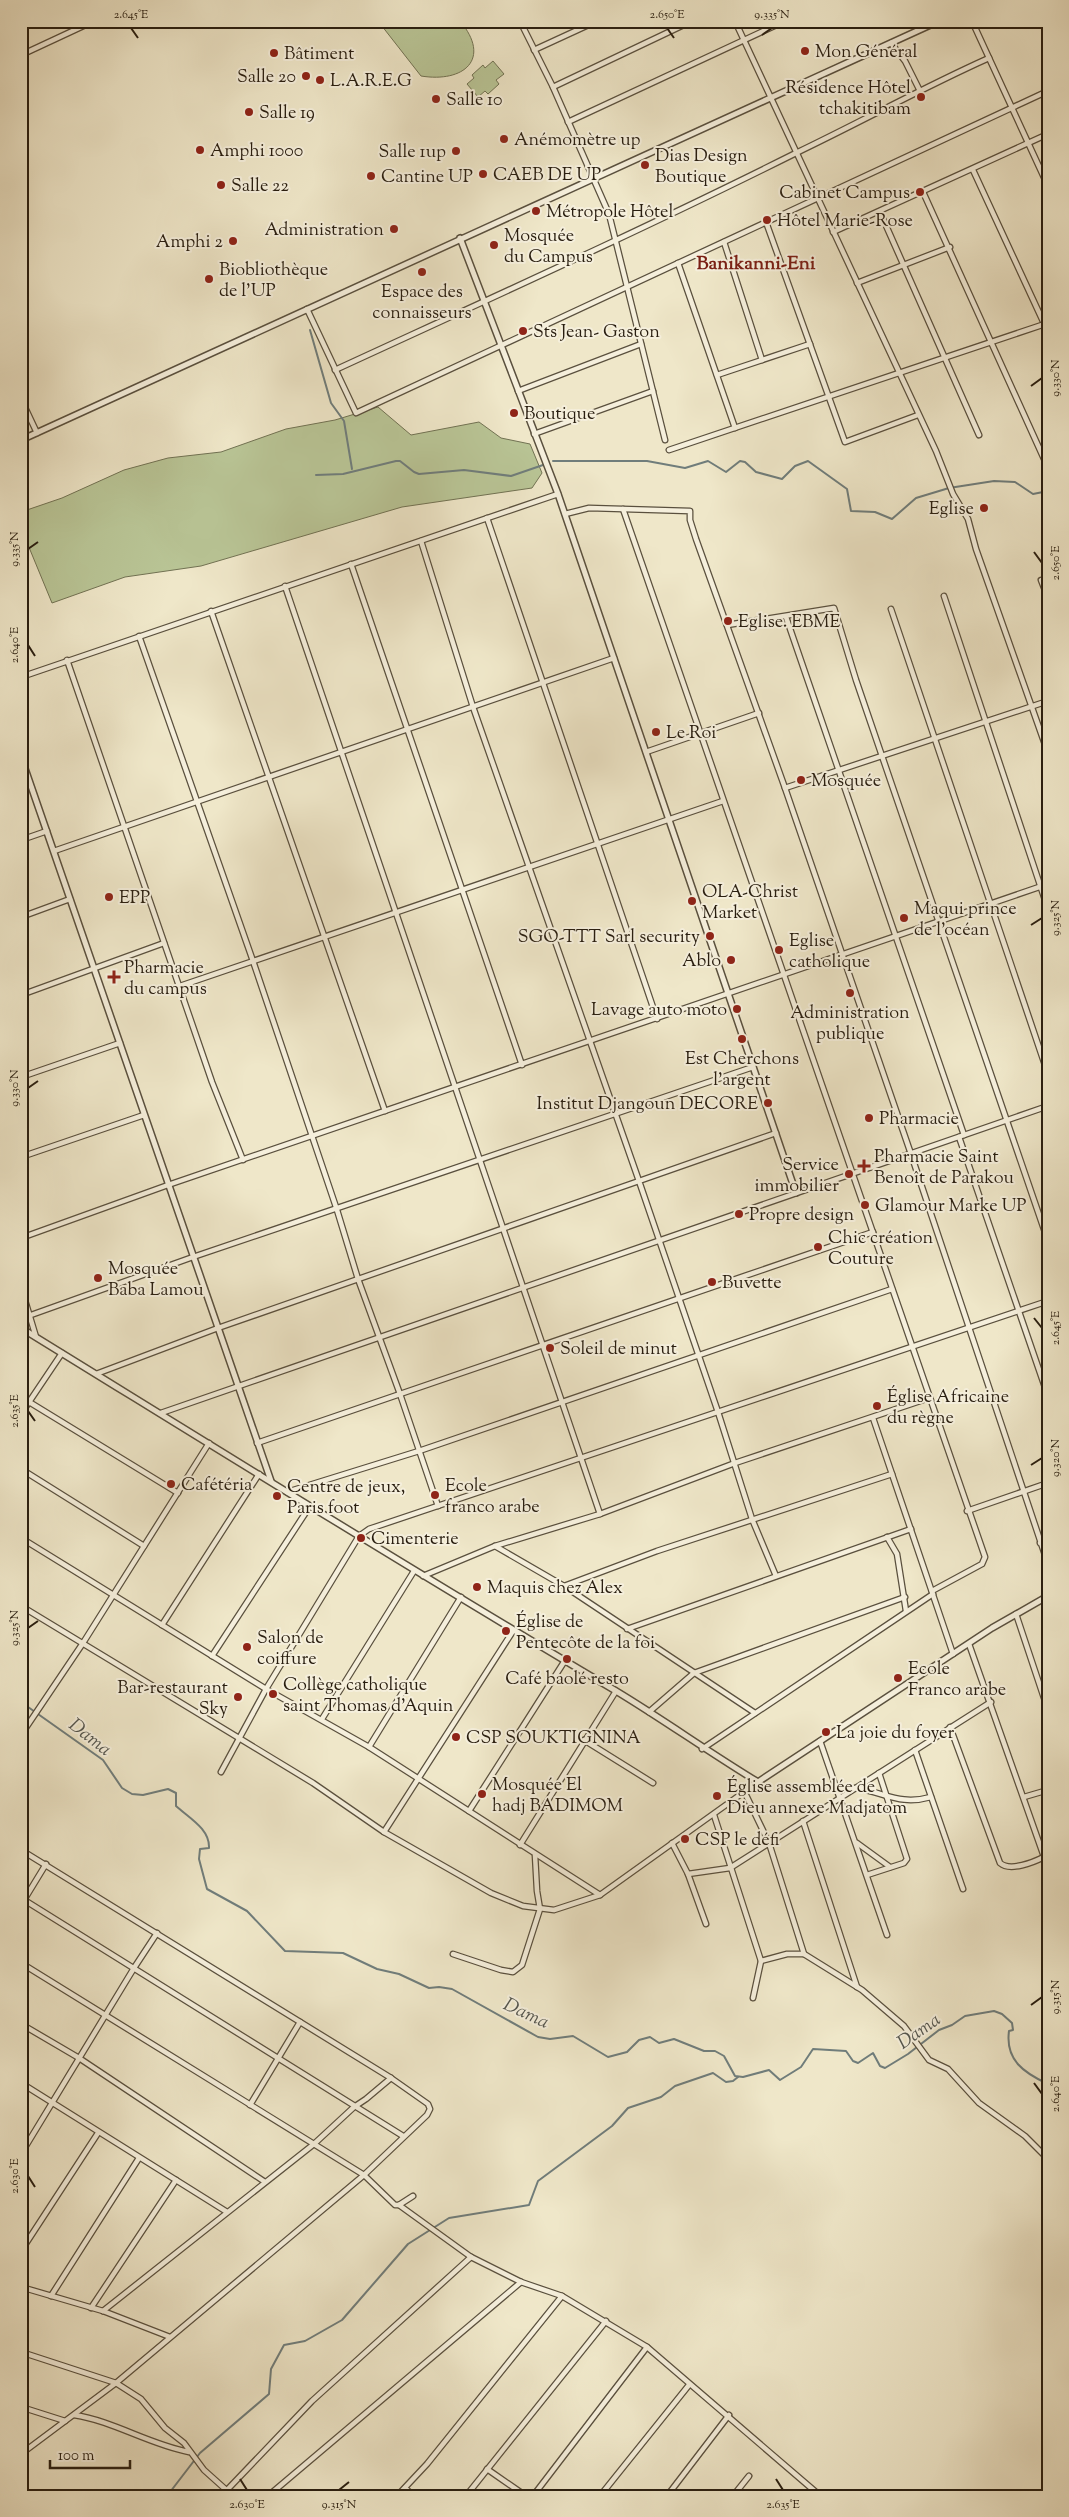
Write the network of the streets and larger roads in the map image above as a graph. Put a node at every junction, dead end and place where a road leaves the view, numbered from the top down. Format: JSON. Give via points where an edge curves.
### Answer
{"nodes":[{"id":1,"x":94,"y":21,"type":"edge"},
{"id":2,"x":520,"y":21,"type":"edge"},
{"id":3,"x":597,"y":21,"type":"edge"},
{"id":4,"x":692,"y":21,"type":"edge"},
{"id":5,"x":735,"y":21,"type":"edge"},
{"id":6,"x":785,"y":21,"type":"edge"},
{"id":7,"x":939,"y":21,"type":"edge"},
{"id":8,"x":972,"y":21,"type":"edge"},
{"id":9,"x":744,"y":40,"type":"junction"},
{"id":10,"x":891,"y":43,"type":"junction"},
{"id":11,"x":534,"y":50,"type":"junction"},
{"id":12,"x":21,"y":55,"type":"edge"},
{"id":13,"x":989,"y":58,"type":"junction"},
{"id":14,"x":553,"y":86,"type":"junction"},
{"id":15,"x":919,"y":89,"type":"junction"},
{"id":16,"x":1048,"y":91,"type":"edge"},
{"id":17,"x":771,"y":96,"type":"junction"},
{"id":18,"x":1012,"y":108,"type":"junction"},
{"id":19,"x":568,"y":122,"type":"junction"},
{"id":20,"x":1048,"y":134,"type":"edge"},
{"id":21,"x":1027,"y":144,"type":"junction"},
{"id":22,"x":797,"y":153,"type":"junction"},
{"id":23,"x":973,"y":170,"type":"junction"},
{"id":24,"x":594,"y":178,"type":"junction"},
{"id":25,"x":1048,"y":186,"type":"edge"},
{"id":26,"x":924,"y":192,"type":"junction"},
{"id":27,"x":818,"y":198,"type":"junction"},
{"id":28,"x":880,"y":212,"type":"junction"},
{"id":29,"x":766,"y":222,"type":"junction"},
{"id":30,"x":833,"y":232,"type":"junction"},
{"id":31,"x":460,"y":238,"type":"junction"},
{"id":32,"x":615,"y":240,"type":"junction"},
{"id":33,"x":724,"y":242,"type":"junction"},
{"id":34,"x":950,"y":248,"type":"junction"},
{"id":35,"x":678,"y":263,"type":"junction"},
{"id":36,"x":903,"y":266,"type":"junction"},
{"id":37,"x":857,"y":283,"type":"junction"},
{"id":38,"x":627,"y":287,"type":"junction"},
{"id":39,"x":484,"y":301,"type":"junction"},
{"id":40,"x":307,"y":309,"type":"junction"},
{"id":41,"x":1046,"y":324,"type":"edge"},
{"id":42,"x":1048,"y":332,"type":"edge"},
{"id":43,"x":992,"y":342,"type":"junction"},
{"id":44,"x":641,"y":344,"type":"junction"},
{"id":45,"x":810,"y":344,"type":"junction"},
{"id":46,"x":501,"y":346,"type":"junction"},
{"id":47,"x":944,"y":358,"type":"junction"},
{"id":48,"x":762,"y":360,"type":"junction"},
{"id":49,"x":335,"y":370,"type":"junction"},
{"id":50,"x":898,"y":373,"type":"junction"},
{"id":51,"x":717,"y":375,"type":"junction"},
{"id":52,"x":518,"y":391,"type":"junction"},
{"id":53,"x":653,"y":391,"type":"junction"},
{"id":54,"x":829,"y":396,"type":"junction"},
{"id":55,"x":21,"y":399,"type":"edge"},
{"id":56,"x":918,"y":415,"type":"junction"},
{"id":57,"x":736,"y":428,"type":"junction"},
{"id":58,"x":37,"y":432,"type":"junction"},
{"id":59,"x":534,"y":434,"type":"junction"},
{"id":60,"x":980,"y":435,"type":"dead end"},
{"id":61,"x":21,"y":440,"type":"edge"},
{"id":62,"x":665,"y":440,"type":"dead end"},
{"id":63,"x":669,"y":450,"type":"dead end"},
{"id":64,"x":1045,"y":461,"type":"dead end"},
{"id":65,"x":558,"y":494,"type":"junction"},
{"id":66,"x":624,"y":509,"type":"junction"},
{"id":67,"x":565,"y":514,"type":"junction"},
{"id":68,"x":487,"y":518,"type":"junction"},
{"id":69,"x":421,"y":541,"type":"junction"},
{"id":70,"x":350,"y":564,"type":"junction"},
{"id":71,"x":1042,"y":580,"type":"dead end"},
{"id":72,"x":285,"y":586,"type":"junction"},
{"id":73,"x":944,"y":596,"type":"dead end"},
{"id":74,"x":1048,"y":598,"type":"edge"},
{"id":75,"x":891,"y":609,"type":"dead end"},
{"id":76,"x":211,"y":611,"type":"junction"},
{"id":77,"x":786,"y":617,"type":"junction"},
{"id":78,"x":727,"y":625,"type":"junction"},
{"id":79,"x":139,"y":636,"type":"junction"},
{"id":80,"x":614,"y":658,"type":"junction"},
{"id":81,"x":67,"y":660,"type":"junction"},
{"id":82,"x":21,"y":677,"type":"edge"},
{"id":83,"x":543,"y":683,"type":"junction"},
{"id":84,"x":1048,"y":701,"type":"edge"},
{"id":85,"x":473,"y":707,"type":"junction"},
{"id":86,"x":1032,"y":707,"type":"junction"},
{"id":87,"x":759,"y":713,"type":"junction"},
{"id":88,"x":984,"y":722,"type":"junction"},
{"id":89,"x":407,"y":730,"type":"junction"},
{"id":90,"x":700,"y":734,"type":"junction"},
{"id":91,"x":934,"y":739,"type":"junction"},
{"id":92,"x":341,"y":752,"type":"junction"},
{"id":93,"x":646,"y":752,"type":"junction"},
{"id":94,"x":1048,"y":753,"type":"edge"},
{"id":95,"x":884,"y":756,"type":"junction"},
{"id":96,"x":21,"y":758,"type":"edge"},
{"id":97,"x":840,"y":770,"type":"junction"},
{"id":98,"x":268,"y":778,"type":"junction"},
{"id":99,"x":785,"y":788,"type":"junction"},
{"id":100,"x":723,"y":801,"type":"junction"},
{"id":101,"x":197,"y":802,"type":"junction"},
{"id":102,"x":669,"y":819,"type":"junction"},
{"id":103,"x":126,"y":826,"type":"junction"},
{"id":104,"x":47,"y":830,"type":"junction"},
{"id":105,"x":21,"y":840,"type":"edge"},
{"id":106,"x":598,"y":844,"type":"junction"},
{"id":107,"x":54,"y":851,"type":"junction"},
{"id":108,"x":530,"y":867,"type":"junction"},
{"id":109,"x":1048,"y":884,"type":"edge"},
{"id":110,"x":1040,"y":887,"type":"junction"},
{"id":111,"x":462,"y":890,"type":"junction"},
{"id":112,"x":70,"y":899,"type":"junction"},
{"id":113,"x":990,"y":904,"type":"junction"},
{"id":114,"x":1048,"y":909,"type":"edge"},
{"id":115,"x":396,"y":912,"type":"junction"},
{"id":116,"x":21,"y":917,"type":"edge"},
{"id":117,"x":940,"y":922,"type":"junction"},
{"id":118,"x":896,"y":935,"type":"junction"},
{"id":119,"x":323,"y":937,"type":"junction"},
{"id":120,"x":164,"y":943,"type":"junction"},
{"id":121,"x":841,"y":954,"type":"junction"},
{"id":122,"x":253,"y":961,"type":"junction"},
{"id":123,"x":94,"y":969,"type":"junction"},
{"id":124,"x":785,"y":975,"type":"junction"},
{"id":125,"x":180,"y":986,"type":"junction"},
{"id":126,"x":728,"y":994,"type":"junction"},
{"id":127,"x":21,"y":995,"type":"edge"},
{"id":128,"x":657,"y":1019,"type":"junction"},
{"id":129,"x":590,"y":1042,"type":"junction"},
{"id":130,"x":120,"y":1043,"type":"junction"},
{"id":131,"x":522,"y":1065,"type":"junction"},
{"id":132,"x":753,"y":1067,"type":"junction"},
{"id":133,"x":1048,"y":1074,"type":"edge"},
{"id":134,"x":21,"y":1077,"type":"edge"},
{"id":135,"x":455,"y":1087,"type":"junction"},
{"id":136,"x":1048,"y":1106,"type":"edge"},
{"id":137,"x":385,"y":1111,"type":"junction"},
{"id":138,"x":616,"y":1114,"type":"junction"},
{"id":139,"x":144,"y":1115,"type":"junction"},
{"id":140,"x":1008,"y":1120,"type":"junction"},
{"id":141,"x":776,"y":1133,"type":"junction"},
{"id":142,"x":312,"y":1136,"type":"junction"},
{"id":143,"x":962,"y":1136,"type":"junction"},
{"id":144,"x":911,"y":1154,"type":"junction"},
{"id":145,"x":21,"y":1157,"type":"edge"},
{"id":146,"x":243,"y":1160,"type":"junction"},
{"id":147,"x":480,"y":1160,"type":"junction"},
{"id":148,"x":853,"y":1174,"type":"junction"},
{"id":149,"x":639,"y":1181,"type":"junction"},
{"id":150,"x":168,"y":1185,"type":"junction"},
{"id":151,"x":796,"y":1194,"type":"junction"},
{"id":152,"x":337,"y":1210,"type":"junction"},
{"id":153,"x":503,"y":1229,"type":"junction"},
{"id":154,"x":872,"y":1232,"type":"junction"},
{"id":155,"x":21,"y":1238,"type":"edge"},
{"id":156,"x":660,"y":1241,"type":"junction"},
{"id":157,"x":1048,"y":1241,"type":"edge"},
{"id":158,"x":193,"y":1257,"type":"junction"},
{"id":159,"x":358,"y":1280,"type":"junction"},
{"id":160,"x":21,"y":1287,"type":"edge"},
{"id":161,"x":524,"y":1288,"type":"junction"},
{"id":162,"x":892,"y":1288,"type":"junction"},
{"id":163,"x":679,"y":1298,"type":"junction"},
{"id":164,"x":1048,"y":1301,"type":"edge"},
{"id":165,"x":1019,"y":1310,"type":"junction"},
{"id":166,"x":31,"y":1315,"type":"junction"},
{"id":167,"x":21,"y":1328,"type":"edge"},
{"id":168,"x":218,"y":1328,"type":"junction"},
{"id":169,"x":968,"y":1328,"type":"junction"},
{"id":170,"x":36,"y":1337,"type":"junction"},
{"id":171,"x":379,"y":1338,"type":"junction"},
{"id":172,"x":543,"y":1345,"type":"junction"},
{"id":173,"x":912,"y":1347,"type":"junction"},
{"id":174,"x":62,"y":1353,"type":"junction"},
{"id":175,"x":699,"y":1355,"type":"junction"},
{"id":176,"x":96,"y":1374,"type":"junction"},
{"id":177,"x":238,"y":1387,"type":"junction"},
{"id":178,"x":400,"y":1394,"type":"junction"},
{"id":179,"x":1048,"y":1396,"type":"edge"},
{"id":180,"x":21,"y":1397,"type":"edge"},
{"id":181,"x":929,"y":1398,"type":"junction"},
{"id":182,"x":28,"y":1402,"type":"junction"},
{"id":183,"x":562,"y":1402,"type":"junction"},
{"id":184,"x":718,"y":1412,"type":"junction"},
{"id":185,"x":161,"y":1413,"type":"junction"},
{"id":186,"x":21,"y":1414,"type":"edge"},
{"id":187,"x":873,"y":1418,"type":"junction"},
{"id":188,"x":209,"y":1443,"type":"junction"},
{"id":189,"x":257,"y":1443,"type":"junction"},
{"id":190,"x":419,"y":1451,"type":"junction"},
{"id":191,"x":581,"y":1458,"type":"junction"},
{"id":192,"x":735,"y":1462,"type":"junction"},
{"id":193,"x":21,"y":1469,"type":"edge"},
{"id":194,"x":259,"y":1474,"type":"junction"},
{"id":195,"x":892,"y":1474,"type":"junction"},
{"id":196,"x":271,"y":1481,"type":"junction"},
{"id":197,"x":1048,"y":1483,"type":"edge"},
{"id":198,"x":1022,"y":1491,"type":"junction"},
{"id":199,"x":287,"y":1492,"type":"junction"},
{"id":200,"x":178,"y":1493,"type":"junction"},
{"id":201,"x":310,"y":1506,"type":"junction"},
{"id":202,"x":438,"y":1506,"type":"junction"},
{"id":203,"x":967,"y":1511,"type":"junction"},
{"id":204,"x":600,"y":1514,"type":"junction"},
{"id":205,"x":752,"y":1519,"type":"junction"},
{"id":206,"x":911,"y":1529,"type":"junction"},
{"id":207,"x":359,"y":1536,"type":"junction"},
{"id":208,"x":21,"y":1538,"type":"edge"},
{"id":209,"x":887,"y":1538,"type":"junction"},
{"id":210,"x":1048,"y":1540,"type":"edge"},
{"id":211,"x":1040,"y":1543,"type":"junction"},
{"id":212,"x":144,"y":1546,"type":"junction"},
{"id":213,"x":495,"y":1546,"type":"junction"},
{"id":214,"x":1048,"y":1564,"type":"edge"},
{"id":215,"x":414,"y":1571,"type":"junction"},
{"id":216,"x":423,"y":1576,"type":"junction"},
{"id":217,"x":776,"y":1576,"type":"junction"},
{"id":218,"x":564,"y":1586,"type":"junction"},
{"id":219,"x":932,"y":1593,"type":"junction"},
{"id":220,"x":112,"y":1594,"type":"junction"},
{"id":221,"x":905,"y":1596,"type":"junction"},
{"id":222,"x":1048,"y":1596,"type":"edge"},
{"id":223,"x":461,"y":1597,"type":"junction"},
{"id":224,"x":21,"y":1606,"type":"edge"},
{"id":225,"x":906,"y":1611,"type":"junction"},
{"id":226,"x":1016,"y":1614,"type":"junction"},
{"id":227,"x":162,"y":1625,"type":"junction"},
{"id":228,"x":628,"y":1629,"type":"junction"},
{"id":229,"x":513,"y":1630,"type":"junction"},
{"id":230,"x":83,"y":1643,"type":"junction"},
{"id":231,"x":968,"y":1644,"type":"junction"},
{"id":232,"x":953,"y":1654,"type":"junction"},
{"id":233,"x":212,"y":1656,"type":"junction"},
{"id":234,"x":564,"y":1662,"type":"junction"},
{"id":235,"x":694,"y":1673,"type":"junction"},
{"id":236,"x":266,"y":1689,"type":"junction"},
{"id":237,"x":616,"y":1691,"type":"junction"},
{"id":238,"x":991,"y":1702,"type":"junction"},
{"id":239,"x":1048,"y":1710,"type":"edge"},
{"id":240,"x":648,"y":1712,"type":"junction"},
{"id":241,"x":755,"y":1714,"type":"junction"},
{"id":242,"x":322,"y":1719,"type":"junction"},
{"id":243,"x":950,"y":1728,"type":"junction"},
{"id":244,"x":21,"y":1735,"type":"edge"},
{"id":245,"x":239,"y":1739,"type":"junction"},
{"id":246,"x":584,"y":1740,"type":"junction"},
{"id":247,"x":820,"y":1741,"type":"junction"},
{"id":248,"x":369,"y":1747,"type":"junction"},
{"id":249,"x":702,"y":1748,"type":"junction"},
{"id":250,"x":915,"y":1750,"type":"junction"},
{"id":251,"x":221,"y":1772,"type":"dead end"},
{"id":252,"x":879,"y":1773,"type":"junction"},
{"id":253,"x":419,"y":1780,"type":"junction"},
{"id":254,"x":758,"y":1782,"type":"junction"},
{"id":255,"x":653,"y":1783,"type":"dead end"},
{"id":256,"x":855,"y":1788,"type":"junction"},
{"id":257,"x":1048,"y":1790,"type":"edge"},
{"id":258,"x":745,"y":1793,"type":"junction"},
{"id":259,"x":841,"y":1797,"type":"junction"},
{"id":260,"x":886,"y":1797,"type":"junction"},
{"id":261,"x":931,"y":1797,"type":"junction"},
{"id":262,"x":1024,"y":1797,"type":"junction"},
{"id":263,"x":469,"y":1811,"type":"junction"},
{"id":264,"x":714,"y":1815,"type":"junction"},
{"id":265,"x":803,"y":1821,"type":"junction"},
{"id":266,"x":384,"y":1832,"type":"junction"},
{"id":267,"x":856,"y":1842,"type":"junction"},
{"id":268,"x":672,"y":1843,"type":"junction"},
{"id":269,"x":769,"y":1843,"type":"junction"},
{"id":270,"x":520,"y":1845,"type":"junction"},
{"id":271,"x":21,"y":1850,"type":"edge"},
{"id":272,"x":535,"y":1855,"type":"junction"},
{"id":273,"x":1044,"y":1856,"type":"junction"},
{"id":274,"x":46,"y":1864,"type":"junction"},
{"id":275,"x":890,"y":1867,"type":"junction"},
{"id":276,"x":730,"y":1868,"type":"junction"},
{"id":277,"x":1048,"y":1868,"type":"edge"},
{"id":278,"x":688,"y":1874,"type":"junction"},
{"id":279,"x":867,"y":1875,"type":"junction"},
{"id":280,"x":962,"y":1890,"type":"dead end"},
{"id":281,"x":600,"y":1895,"type":"junction"},
{"id":282,"x":23,"y":1899,"type":"edge"},
{"id":283,"x":21,"y":1906,"type":"edge"},
{"id":284,"x":540,"y":1909,"type":"junction"},
{"id":285,"x":706,"y":1924,"type":"dead end"},
{"id":286,"x":158,"y":1933,"type":"junction"},
{"id":287,"x":887,"y":1935,"type":"dead end"},
{"id":288,"x":452,"y":1954,"type":"dead end"},
{"id":289,"x":804,"y":1954,"type":"junction"},
{"id":290,"x":762,"y":1962,"type":"junction"},
{"id":291,"x":21,"y":1963,"type":"edge"},
{"id":292,"x":134,"y":1968,"type":"junction"},
{"id":293,"x":857,"y":1987,"type":"junction"},
{"id":294,"x":753,"y":1998,"type":"dead end"},
{"id":295,"x":106,"y":2016,"type":"junction"},
{"id":296,"x":300,"y":2022,"type":"junction"},
{"id":297,"x":21,"y":2024,"type":"edge"},
{"id":298,"x":79,"y":2058,"type":"junction"},
{"id":299,"x":279,"y":2060,"type":"junction"},
{"id":300,"x":391,"y":2078,"type":"junction"},
{"id":301,"x":21,"y":2083,"type":"edge"},
{"id":302,"x":54,"y":2103,"type":"junction"},
{"id":303,"x":250,"y":2105,"type":"junction"},
{"id":304,"x":354,"y":2107,"type":"junction"},
{"id":305,"x":98,"y":2133,"type":"junction"},
{"id":306,"x":403,"y":2136,"type":"junction"},
{"id":307,"x":314,"y":2144,"type":"junction"},
{"id":308,"x":21,"y":2154,"type":"edge"},
{"id":309,"x":139,"y":2158,"type":"junction"},
{"id":310,"x":1048,"y":2159,"type":"edge"},
{"id":311,"x":364,"y":2175,"type":"junction"},
{"id":312,"x":176,"y":2180,"type":"junction"},
{"id":313,"x":265,"y":2182,"type":"junction"},
{"id":314,"x":413,"y":2196,"type":"dead end"},
{"id":315,"x":399,"y":2205,"type":"junction"},
{"id":316,"x":228,"y":2212,"type":"junction"},
{"id":317,"x":21,"y":2251,"type":"edge"},
{"id":318,"x":471,"y":2257,"type":"junction"},
{"id":319,"x":521,"y":2282,"type":"junction"},
{"id":320,"x":21,"y":2287,"type":"edge"},
{"id":321,"x":51,"y":2296,"type":"junction"},
{"id":322,"x":562,"y":2296,"type":"junction"},
{"id":323,"x":91,"y":2308,"type":"junction"},
{"id":324,"x":103,"y":2312,"type":"junction"},
{"id":325,"x":606,"y":2321,"type":"junction"},
{"id":326,"x":170,"y":2337,"type":"junction"},
{"id":327,"x":647,"y":2347,"type":"junction"},
{"id":328,"x":21,"y":2352,"type":"edge"},
{"id":329,"x":116,"y":2383,"type":"junction"},
{"id":330,"x":689,"y":2385,"type":"junction"},
{"id":331,"x":21,"y":2407,"type":"edge"},
{"id":332,"x":74,"y":2415,"type":"junction"},
{"id":333,"x":728,"y":2415,"type":"junction"},
{"id":334,"x":65,"y":2421,"type":"junction"},
{"id":335,"x":188,"y":2452,"type":"junction"},
{"id":336,"x":21,"y":2454,"type":"edge"},
{"id":337,"x":487,"y":2469,"type":"junction"},
{"id":338,"x":749,"y":2476,"type":"dead end"},
{"id":339,"x":405,"y":2488,"type":"junction"},
{"id":340,"x":227,"y":2490,"type":"junction"},
{"id":341,"x":233,"y":2496,"type":"edge"},
{"id":342,"x":268,"y":2496,"type":"edge"},
{"id":343,"x":397,"y":2496,"type":"edge"},
{"id":344,"x":414,"y":2496,"type":"edge"},
{"id":345,"x":466,"y":2496,"type":"edge"},
{"id":346,"x":526,"y":2496,"type":"edge"},
{"id":347,"x":533,"y":2496,"type":"edge"},
{"id":348,"x":600,"y":2496,"type":"edge"},
{"id":349,"x":667,"y":2496,"type":"edge"},
{"id":350,"x":733,"y":2496,"type":"edge"},
{"id":351,"x":814,"y":2496,"type":"edge"}],
"edges":[{"from":1,"to":12,"type":"street"},
{"from":2,"to":11,"type":"street"},
{"from":3,"to":11,"type":"street"},
{"from":4,"to":14,"type":"street"},
{"from":5,"to":9,"type":"street"},
{"from":6,"to":9,"type":"street"},
{"from":7,"to":10,"type":"street"},
{"from":8,"to":13,"type":"street"},
{"from":9,"to":17,"type":"street"},
{"from":9,"to":19,"type":"street"},
{"from":10,"to":15,"type":"street","via":[[905,61]]},
{"from":10,"to":17,"type":"street"},
{"from":11,"to":14,"type":"street"},
{"from":13,"to":15,"type":"street"},
{"from":13,"to":18,"type":"street"},
{"from":14,"to":19,"type":"street"},
{"from":15,"to":22,"type":"street"},
{"from":16,"to":18,"type":"street"},
{"from":17,"to":22,"type":"street"},
{"from":17,"to":24,"type":"street"},
{"from":18,"to":21,"type":"street"},
{"from":18,"to":27,"type":"street"},
{"from":19,"to":24,"type":"street"},
{"from":20,"to":21,"type":"street"},
{"from":21,"to":23,"type":"street"},
{"from":21,"to":25,"type":"street"},
{"from":22,"to":27,"type":"street"},
{"from":22,"to":32,"type":"street"},
{"from":23,"to":26,"type":"street"},
{"from":23,"to":41,"type":"street"},
{"from":24,"to":31,"type":"street"},
{"from":24,"to":32,"type":"street","via":[[609,214]]},
{"from":26,"to":28,"type":"street"},
{"from":26,"to":34,"type":"street"},
{"from":27,"to":29,"type":"street"},
{"from":27,"to":30,"type":"street"},
{"from":28,"to":30,"type":"street"},
{"from":28,"to":36,"type":"street"},
{"from":29,"to":33,"type":"street"},
{"from":29,"to":45,"type":"street"},
{"from":30,"to":37,"type":"street"},
{"from":31,"to":39,"type":"street"},
{"from":31,"to":40,"type":"street"},
{"from":32,"to":38,"type":"street"},
{"from":32,"to":39,"type":"street"},
{"from":33,"to":35,"type":"street"},
{"from":33,"to":48,"type":"street"},
{"from":34,"to":36,"type":"street"},
{"from":34,"to":43,"type":"street"},
{"from":35,"to":38,"type":"street"},
{"from":35,"to":51,"type":"street"},
{"from":36,"to":37,"type":"street"},
{"from":36,"to":47,"type":"street"},
{"from":37,"to":50,"type":"street"},
{"from":38,"to":44,"type":"street"},
{"from":38,"to":46,"type":"street"},
{"from":39,"to":46,"type":"street"},
{"from":39,"to":49,"type":"street"},
{"from":40,"to":49,"type":"street"},
{"from":40,"to":58,"type":"street"},
{"from":41,"to":42,"type":"street"},
{"from":41,"to":43,"type":"street"},
{"from":43,"to":47,"type":"street"},
{"from":43,"to":64,"type":"street"},
{"from":44,"to":52,"type":"street"},
{"from":44,"to":53,"type":"street"},
{"from":45,"to":48,"type":"street"},
{"from":45,"to":54,"type":"street"},
{"from":46,"to":49,"type":"street","via":[[356,413]]},
{"from":46,"to":52,"type":"street"},
{"from":47,"to":50,"type":"street"},
{"from":47,"to":60,"type":"street"},
{"from":48,"to":51,"type":"street"},
{"from":50,"to":54,"type":"street"},
{"from":50,"to":56,"type":"street"},
{"from":51,"to":57,"type":"street"},
{"from":52,"to":59,"type":"street"},
{"from":53,"to":59,"type":"street"},
{"from":53,"to":62,"type":"street"},
{"from":54,"to":56,"type":"street","via":[[845,442]]},
{"from":54,"to":57,"type":"street"},
{"from":55,"to":58,"type":"street"},
{"from":56,"to":86,"type":"street","via":[[953,494],[968,519]]},
{"from":57,"to":63,"type":"street"},
{"from":58,"to":61,"type":"street"},
{"from":59,"to":65,"type":"street"},
{"from":65,"to":67,"type":"street"},
{"from":65,"to":68,"type":"street"},
{"from":66,"to":67,"type":"street","via":[[589,508]]},
{"from":66,"to":78,"type":"street","via":[[690,511],[693,529]]},
{"from":66,"to":90,"type":"street"},
{"from":67,"to":80,"type":"street"},
{"from":68,"to":69,"type":"street"},
{"from":68,"to":83,"type":"street"},
{"from":69,"to":70,"type":"street"},
{"from":69,"to":85,"type":"street"},
{"from":70,"to":72,"type":"street"},
{"from":70,"to":89,"type":"street"},
{"from":71,"to":74,"type":"street"},
{"from":72,"to":76,"type":"street"},
{"from":72,"to":92,"type":"street"},
{"from":73,"to":88,"type":"street"},
{"from":75,"to":91,"type":"street"},
{"from":76,"to":79,"type":"street"},
{"from":76,"to":98,"type":"street"},
{"from":77,"to":78,"type":"street"},
{"from":77,"to":95,"type":"street","via":[[834,608]]},
{"from":77,"to":97,"type":"street"},
{"from":78,"to":87,"type":"street"},
{"from":79,"to":81,"type":"street"},
{"from":79,"to":101,"type":"street"},
{"from":80,"to":83,"type":"street"},
{"from":80,"to":93,"type":"street"},
{"from":81,"to":82,"type":"street"},
{"from":81,"to":103,"type":"street"},
{"from":83,"to":85,"type":"street"},
{"from":83,"to":106,"type":"street"},
{"from":84,"to":86,"type":"street"},
{"from":85,"to":89,"type":"street"},
{"from":85,"to":108,"type":"street"},
{"from":86,"to":88,"type":"street"},
{"from":86,"to":94,"type":"street"},
{"from":87,"to":90,"type":"street"},
{"from":87,"to":99,"type":"street"},
{"from":88,"to":91,"type":"street"},
{"from":88,"to":110,"type":"street"},
{"from":89,"to":92,"type":"street"},
{"from":89,"to":111,"type":"street"},
{"from":90,"to":93,"type":"street"},
{"from":90,"to":100,"type":"street"},
{"from":91,"to":95,"type":"street"},
{"from":91,"to":113,"type":"street"},
{"from":92,"to":98,"type":"street"},
{"from":92,"to":115,"type":"street"},
{"from":93,"to":102,"type":"street"},
{"from":95,"to":97,"type":"street"},
{"from":95,"to":117,"type":"street"},
{"from":96,"to":104,"type":"street"},
{"from":97,"to":99,"type":"street"},
{"from":97,"to":118,"type":"street"},
{"from":98,"to":101,"type":"street"},
{"from":98,"to":119,"type":"street"},
{"from":99,"to":121,"type":"street"},
{"from":100,"to":102,"type":"street"},
{"from":100,"to":124,"type":"street"},
{"from":101,"to":103,"type":"street"},
{"from":101,"to":122,"type":"street"},
{"from":102,"to":106,"type":"street"},
{"from":102,"to":126,"type":"street"},
{"from":103,"to":107,"type":"street"},
{"from":103,"to":120,"type":"street"},
{"from":104,"to":105,"type":"street"},
{"from":104,"to":107,"type":"street"},
{"from":106,"to":108,"type":"street"},
{"from":106,"to":128,"type":"street"},
{"from":107,"to":112,"type":"street"},
{"from":108,"to":111,"type":"street"},
{"from":108,"to":129,"type":"street"},
{"from":109,"to":110,"type":"street"},
{"from":110,"to":113,"type":"street"},
{"from":110,"to":114,"type":"street"},
{"from":111,"to":115,"type":"street"},
{"from":111,"to":131,"type":"street"},
{"from":112,"to":116,"type":"street"},
{"from":112,"to":123,"type":"street"},
{"from":113,"to":117,"type":"street"},
{"from":113,"to":133,"type":"street"},
{"from":115,"to":119,"type":"street"},
{"from":115,"to":135,"type":"street"},
{"from":117,"to":118,"type":"street"},
{"from":117,"to":140,"type":"street"},
{"from":118,"to":121,"type":"street"},
{"from":118,"to":143,"type":"street"},
{"from":119,"to":122,"type":"street"},
{"from":119,"to":137,"type":"street"},
{"from":120,"to":123,"type":"street"},
{"from":120,"to":125,"type":"street"},
{"from":121,"to":124,"type":"street"},
{"from":121,"to":144,"type":"street"},
{"from":122,"to":125,"type":"street"},
{"from":122,"to":142,"type":"street"},
{"from":123,"to":127,"type":"street"},
{"from":123,"to":130,"type":"street"},
{"from":124,"to":126,"type":"street"},
{"from":124,"to":148,"type":"street"},
{"from":125,"to":146,"type":"street","via":[[212,1082]]},
{"from":126,"to":128,"type":"street"},
{"from":126,"to":132,"type":"street"},
{"from":128,"to":129,"type":"street"},
{"from":129,"to":131,"type":"street"},
{"from":129,"to":138,"type":"street"},
{"from":130,"to":134,"type":"street"},
{"from":130,"to":139,"type":"street"},
{"from":131,"to":135,"type":"street"},
{"from":132,"to":138,"type":"street"},
{"from":132,"to":141,"type":"street"},
{"from":135,"to":137,"type":"street"},
{"from":135,"to":147,"type":"street"},
{"from":136,"to":140,"type":"street"},
{"from":137,"to":142,"type":"street"},
{"from":138,"to":147,"type":"street"},
{"from":138,"to":149,"type":"street"},
{"from":139,"to":145,"type":"street"},
{"from":139,"to":150,"type":"street"},
{"from":140,"to":143,"type":"street"},
{"from":140,"to":157,"type":"street"},
{"from":141,"to":149,"type":"street"},
{"from":141,"to":151,"type":"street"},
{"from":142,"to":146,"type":"street"},
{"from":142,"to":152,"type":"street"},
{"from":143,"to":144,"type":"street"},
{"from":143,"to":165,"type":"street"},
{"from":144,"to":148,"type":"street"},
{"from":144,"to":169,"type":"street"},
{"from":146,"to":150,"type":"street"},
{"from":147,"to":152,"type":"street"},
{"from":147,"to":153,"type":"street"},
{"from":148,"to":151,"type":"street"},
{"from":148,"to":154,"type":"street"},
{"from":149,"to":153,"type":"street"},
{"from":149,"to":156,"type":"street"},
{"from":150,"to":155,"type":"street"},
{"from":150,"to":158,"type":"street"},
{"from":151,"to":156,"type":"street"},
{"from":152,"to":158,"type":"street"},
{"from":152,"to":159,"type":"street"},
{"from":153,"to":159,"type":"street"},
{"from":153,"to":161,"type":"street"},
{"from":154,"to":162,"type":"street"},
{"from":154,"to":163,"type":"street"},
{"from":156,"to":161,"type":"street"},
{"from":156,"to":163,"type":"street"},
{"from":158,"to":166,"type":"street"},
{"from":158,"to":168,"type":"street"},
{"from":159,"to":168,"type":"street"},
{"from":159,"to":171,"type":"street"},
{"from":160,"to":166,"type":"street"},
{"from":161,"to":171,"type":"street"},
{"from":161,"to":172,"type":"street"},
{"from":162,"to":173,"type":"street"},
{"from":162,"to":175,"type":"street"},
{"from":163,"to":172,"type":"street"},
{"from":163,"to":175,"type":"street"},
{"from":164,"to":165,"type":"street"},
{"from":165,"to":169,"type":"street"},
{"from":165,"to":179,"type":"street"},
{"from":166,"to":170,"type":"street"},
{"from":167,"to":170,"type":"street"},
{"from":168,"to":176,"type":"street"},
{"from":168,"to":177,"type":"street"},
{"from":169,"to":173,"type":"street"},
{"from":169,"to":198,"type":"street"},
{"from":170,"to":174,"type":"street"},
{"from":171,"to":177,"type":"street"},
{"from":171,"to":178,"type":"street"},
{"from":172,"to":178,"type":"street"},
{"from":172,"to":183,"type":"street"},
{"from":173,"to":181,"type":"street"},
{"from":173,"to":184,"type":"street"},
{"from":174,"to":176,"type":"street"},
{"from":174,"to":182,"type":"street"},
{"from":175,"to":183,"type":"street"},
{"from":175,"to":184,"type":"street"},
{"from":176,"to":185,"type":"street"},
{"from":177,"to":185,"type":"street"},
{"from":177,"to":189,"type":"street"},
{"from":178,"to":189,"type":"street"},
{"from":178,"to":190,"type":"street"},
{"from":180,"to":182,"type":"street"},
{"from":181,"to":187,"type":"street"},
{"from":181,"to":203,"type":"street"},
{"from":182,"to":186,"type":"street"},
{"from":182,"to":200,"type":"street"},
{"from":183,"to":190,"type":"street"},
{"from":183,"to":191,"type":"street"},
{"from":184,"to":191,"type":"street"},
{"from":184,"to":192,"type":"street"},
{"from":185,"to":188,"type":"street"},
{"from":187,"to":192,"type":"street"},
{"from":187,"to":195,"type":"street"},
{"from":188,"to":194,"type":"street"},
{"from":188,"to":200,"type":"street"},
{"from":189,"to":196,"type":"street"},
{"from":190,"to":199,"type":"street"},
{"from":190,"to":202,"type":"street"},
{"from":191,"to":202,"type":"street"},
{"from":191,"to":204,"type":"street"},
{"from":192,"to":204,"type":"street"},
{"from":192,"to":205,"type":"street"},
{"from":193,"to":212,"type":"street"},
{"from":194,"to":196,"type":"street"},
{"from":194,"to":227,"type":"street"},
{"from":195,"to":205,"type":"street"},
{"from":195,"to":206,"type":"street"},
{"from":196,"to":199,"type":"street"},
{"from":197,"to":198,"type":"street"},
{"from":198,"to":203,"type":"street"},
{"from":198,"to":211,"type":"street"},
{"from":199,"to":201,"type":"street"},
{"from":200,"to":212,"type":"street"},
{"from":201,"to":207,"type":"street"},
{"from":201,"to":233,"type":"street"},
{"from":202,"to":207,"type":"street"},
{"from":203,"to":219,"type":"street","via":[[984,1561]]},
{"from":204,"to":213,"type":"street"},
{"from":205,"to":217,"type":"street"},
{"from":205,"to":218,"type":"street"},
{"from":206,"to":209,"type":"street"},
{"from":206,"to":219,"type":"street"},
{"from":207,"to":215,"type":"street"},
{"from":207,"to":236,"type":"street"},
{"from":208,"to":220,"type":"street"},
{"from":209,"to":217,"type":"street"},
{"from":209,"to":221,"type":"street","via":[[897,1554]]},
{"from":210,"to":211,"type":"street"},
{"from":211,"to":214,"type":"street"},
{"from":212,"to":220,"type":"street"},
{"from":213,"to":216,"type":"street"},
{"from":213,"to":218,"type":"street"},
{"from":215,"to":216,"type":"street"},
{"from":215,"to":242,"type":"street"},
{"from":216,"to":223,"type":"street"},
{"from":217,"to":228,"type":"street"},
{"from":218,"to":228,"type":"street"},
{"from":219,"to":225,"type":"street"},
{"from":219,"to":232,"type":"street"},
{"from":220,"to":227,"type":"street"},
{"from":220,"to":230,"type":"street"},
{"from":221,"to":225,"type":"street"},
{"from":221,"to":235,"type":"street"},
{"from":222,"to":226,"type":"street"},
{"from":223,"to":229,"type":"street"},
{"from":223,"to":248,"type":"street"},
{"from":224,"to":230,"type":"street"},
{"from":225,"to":241,"type":"street"},
{"from":226,"to":231,"type":"street"},
{"from":226,"to":239,"type":"street"},
{"from":227,"to":233,"type":"street"},
{"from":228,"to":235,"type":"street"},
{"from":229,"to":234,"type":"street"},
{"from":229,"to":253,"type":"street"},
{"from":230,"to":244,"type":"street"},
{"from":230,"to":245,"type":"street"},
{"from":231,"to":232,"type":"street"},
{"from":231,"to":238,"type":"street"},
{"from":232,"to":247,"type":"street"},
{"from":233,"to":236,"type":"street"},
{"from":234,"to":237,"type":"street"},
{"from":234,"to":263,"type":"street"},
{"from":235,"to":240,"type":"street"},
{"from":235,"to":241,"type":"street"},
{"from":236,"to":242,"type":"street"},
{"from":236,"to":245,"type":"street"},
{"from":237,"to":240,"type":"street"},
{"from":237,"to":246,"type":"street"},
{"from":238,"to":243,"type":"street"},
{"from":238,"to":262,"type":"street"},
{"from":240,"to":249,"type":"street"},
{"from":241,"to":249,"type":"street"},
{"from":242,"to":248,"type":"street"},
{"from":243,"to":250,"type":"street"},
{"from":243,"to":273,"type":"street","via":[[1000,1862],[1006,1866],[1018,1866]]},
{"from":245,"to":251,"type":"street"},
{"from":245,"to":266,"type":"street","via":[[313,1783]]},
{"from":246,"to":255,"type":"street"},
{"from":246,"to":270,"type":"street"},
{"from":247,"to":254,"type":"street"},
{"from":247,"to":259,"type":"street"},
{"from":248,"to":253,"type":"street"},
{"from":249,"to":254,"type":"street"},
{"from":250,"to":252,"type":"street"},
{"from":250,"to":261,"type":"street"},
{"from":252,"to":256,"type":"street"},
{"from":252,"to":260,"type":"street"},
{"from":253,"to":263,"type":"street"},
{"from":253,"to":266,"type":"street"},
{"from":254,"to":258,"type":"street"},
{"from":256,"to":259,"type":"street"},
{"from":256,"to":260,"type":"street","via":[[878,1792]]},
{"from":257,"to":262,"type":"street"},
{"from":258,"to":264,"type":"street"},
{"from":258,"to":269,"type":"street"},
{"from":259,"to":265,"type":"street"},
{"from":259,"to":267,"type":"street"},
{"from":260,"to":261,"type":"street","via":[[919,1800]]},
{"from":260,"to":275,"type":"street","via":[[907,1859]]},
{"from":261,"to":280,"type":"street"},
{"from":262,"to":273,"type":"street"},
{"from":263,"to":270,"type":"street"},
{"from":264,"to":268,"type":"street"},
{"from":264,"to":276,"type":"street"},
{"from":265,"to":269,"type":"street"},
{"from":265,"to":293,"type":"street"},
{"from":266,"to":284,"type":"street","via":[[491,1893],[515,1904]]},
{"from":267,"to":275,"type":"street"},
{"from":267,"to":279,"type":"street"},
{"from":268,"to":278,"type":"street"},
{"from":268,"to":281,"type":"street"},
{"from":269,"to":276,"type":"street"},
{"from":269,"to":289,"type":"street"},
{"from":270,"to":272,"type":"street"},
{"from":271,"to":274,"type":"street"},
{"from":272,"to":281,"type":"street"},
{"from":272,"to":284,"type":"street"},
{"from":273,"to":277,"type":"street"},
{"from":274,"to":282,"type":"street"},
{"from":274,"to":286,"type":"street"},
{"from":275,"to":279,"type":"street"},
{"from":276,"to":278,"type":"street"},
{"from":276,"to":290,"type":"street"},
{"from":278,"to":285,"type":"street"},
{"from":279,"to":287,"type":"street"},
{"from":281,"to":284,"type":"street","via":[[554,1910]]},
{"from":282,"to":283,"type":"street"},
{"from":282,"to":292,"type":"street"},
{"from":284,"to":288,"type":"street","via":[[528,1950],[513,1972]]},
{"from":286,"to":292,"type":"street"},
{"from":286,"to":296,"type":"street"},
{"from":289,"to":290,"type":"street","via":[[787,1954]]},
{"from":289,"to":293,"type":"street"},
{"from":290,"to":294,"type":"street"},
{"from":291,"to":295,"type":"street"},
{"from":292,"to":295,"type":"street"},
{"from":292,"to":299,"type":"street"},
{"from":293,"to":310,"type":"street","via":[[904,2026],[929,2060],[948,2069],[980,2103],[1025,2136]]},
{"from":295,"to":298,"type":"street"},
{"from":295,"to":303,"type":"street"},
{"from":296,"to":299,"type":"street"},
{"from":296,"to":300,"type":"street"},
{"from":297,"to":298,"type":"street"},
{"from":298,"to":302,"type":"street"},
{"from":298,"to":313,"type":"street"},
{"from":299,"to":303,"type":"street"},
{"from":299,"to":304,"type":"street"},
{"from":300,"to":304,"type":"street"},
{"from":300,"to":306,"type":"street","via":[[428,2104],[430,2109]]},
{"from":301,"to":302,"type":"street"},
{"from":302,"to":305,"type":"street"},
{"from":302,"to":308,"type":"street"},
{"from":303,"to":307,"type":"street"},
{"from":304,"to":306,"type":"street"},
{"from":304,"to":307,"type":"street"},
{"from":305,"to":309,"type":"street"},
{"from":305,"to":317,"type":"street"},
{"from":306,"to":311,"type":"street"},
{"from":307,"to":311,"type":"street"},
{"from":307,"to":313,"type":"street"},
{"from":309,"to":312,"type":"street"},
{"from":309,"to":321,"type":"street"},
{"from":311,"to":315,"type":"street","via":[[389,2201]]},
{"from":311,"to":326,"type":"street"},
{"from":312,"to":316,"type":"street"},
{"from":312,"to":323,"type":"street"},
{"from":313,"to":316,"type":"street"},
{"from":314,"to":315,"type":"street"},
{"from":315,"to":318,"type":"street"},
{"from":316,"to":324,"type":"street"},
{"from":318,"to":319,"type":"street"},
{"from":318,"to":340,"type":"street","via":[[312,2401]]},
{"from":319,"to":322,"type":"street"},
{"from":319,"to":342,"type":"street"},
{"from":320,"to":321,"type":"street"},
{"from":321,"to":323,"type":"street"},
{"from":322,"to":325,"type":"street"},
{"from":322,"to":339,"type":"street"},
{"from":323,"to":324,"type":"street"},
{"from":324,"to":326,"type":"street"},
{"from":325,"to":327,"type":"street"},
{"from":325,"to":337,"type":"street"},
{"from":326,"to":329,"type":"street"},
{"from":327,"to":330,"type":"street"},
{"from":327,"to":347,"type":"street"},
{"from":328,"to":329,"type":"street"},
{"from":329,"to":332,"type":"street"},
{"from":329,"to":335,"type":"street","via":[[141,2399],[165,2428],[184,2443]]},
{"from":330,"to":333,"type":"street"},
{"from":330,"to":348,"type":"street"},
{"from":331,"to":334,"type":"street"},
{"from":332,"to":334,"type":"street"},
{"from":332,"to":335,"type":"street","via":[[99,2420],[164,2447]]},
{"from":333,"to":349,"type":"street"},
{"from":333,"to":351,"type":"street","via":[[817,2493]]},
{"from":334,"to":336,"type":"street"},
{"from":335,"to":340,"type":"street"},
{"from":337,"to":345,"type":"street"},
{"from":337,"to":346,"type":"street"},
{"from":338,"to":350,"type":"street"},
{"from":339,"to":343,"type":"street"},
{"from":339,"to":344,"type":"street"},
{"from":340,"to":341,"type":"street"}]}
